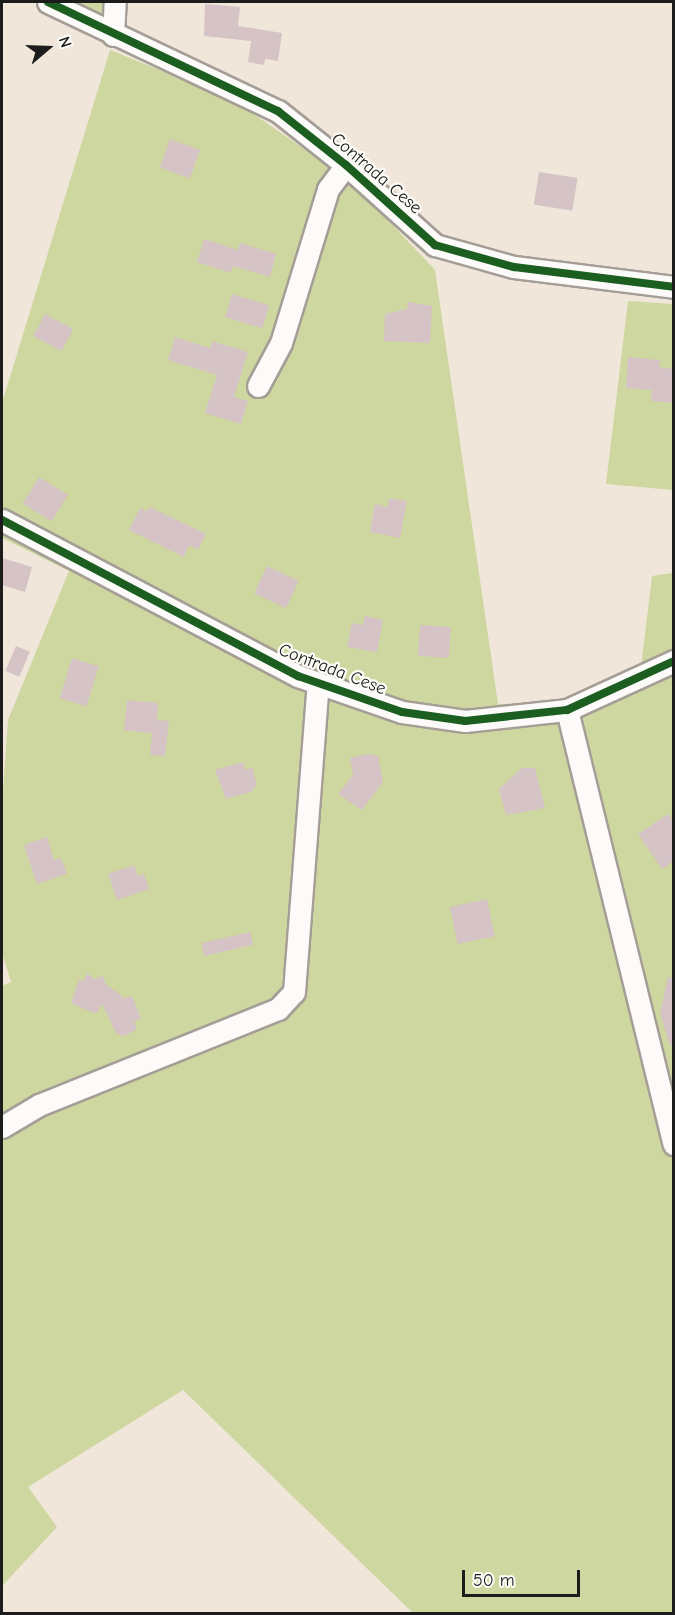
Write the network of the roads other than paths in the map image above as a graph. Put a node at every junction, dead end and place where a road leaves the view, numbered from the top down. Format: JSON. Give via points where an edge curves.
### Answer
{"nodes":[{"id":1,"x":48,"y":2,"type":"edge"},
{"id":2,"x":115,"y":2,"type":"edge"},
{"id":3,"x":113,"y":35,"type":"junction"},
{"id":4,"x":346,"y":165,"type":"junction"},
{"id":5,"x":674,"y":287,"type":"edge"},
{"id":6,"x":258,"y":386,"type":"dead end"},
{"id":7,"x":2,"y":520,"type":"edge"},
{"id":8,"x":674,"y":661,"type":"edge"},
{"id":9,"x":318,"y":683,"type":"junction"},
{"id":10,"x":567,"y":710,"type":"junction"},
{"id":11,"x":2,"y":1127,"type":"edge"},
{"id":12,"x":674,"y":1144,"type":"edge"}],
"edges":[{"from":1,"to":3,"type":"street","name":"Contrada Cese"},
{"from":2,"to":3,"type":"street"},
{"from":3,"to":4,"type":"street","name":"Contrada Cese","via":[[278,111]]},
{"from":4,"to":5,"type":"street","name":"Contrada Cese","via":[[435,245],[514,267]]},
{"from":4,"to":6,"type":"street","via":[[328,189],[281,343]]},
{"from":7,"to":9,"type":"street","name":"Contrada Cese","via":[[213,634]]},
{"from":8,"to":10,"type":"street","name":"Contrada Cese"},
{"from":9,"to":10,"type":"street","name":"Contrada Cese","via":[[402,712],[465,721]]},
{"from":9,"to":11,"type":"street","via":[[294,992],[278,1009],[39,1105]]},
{"from":10,"to":12,"type":"street"}]}
